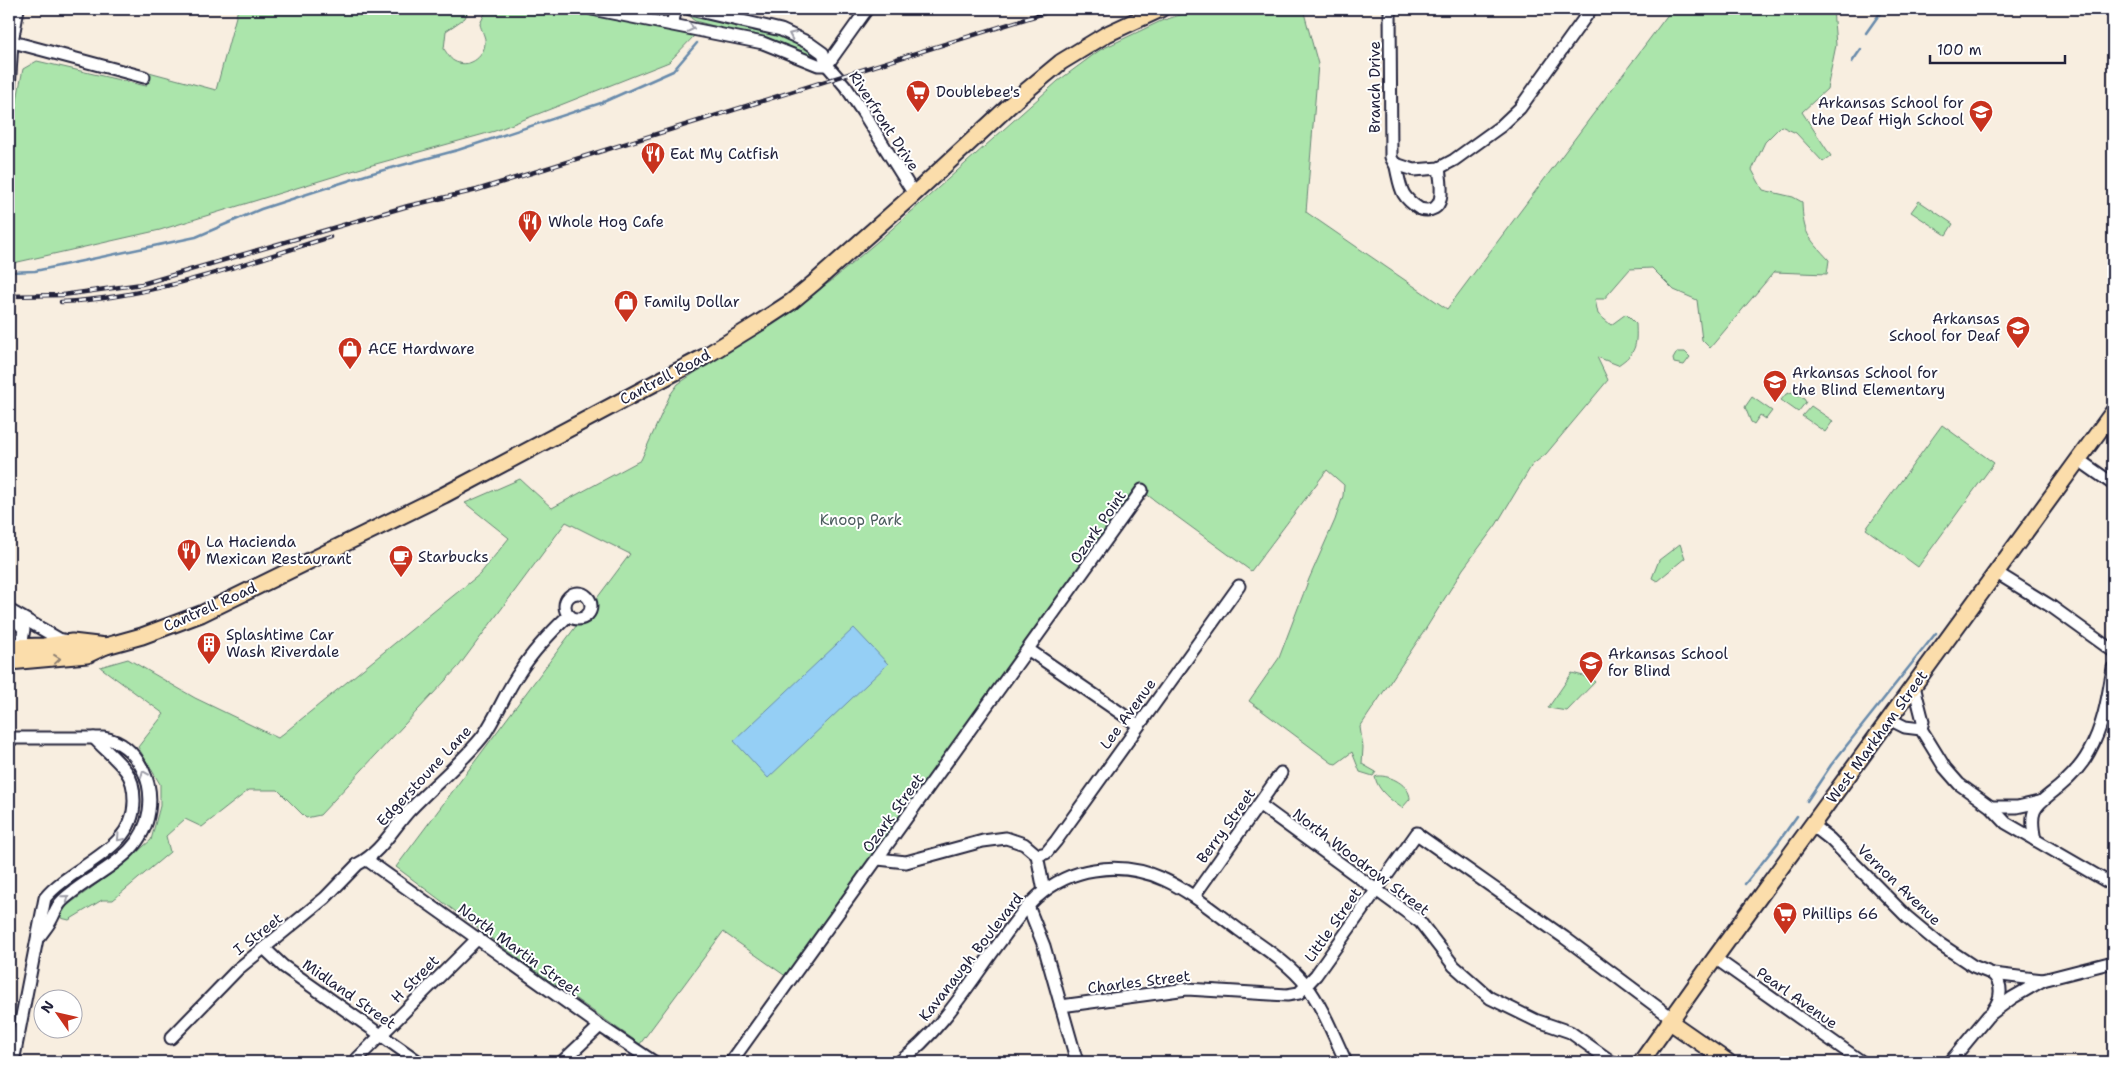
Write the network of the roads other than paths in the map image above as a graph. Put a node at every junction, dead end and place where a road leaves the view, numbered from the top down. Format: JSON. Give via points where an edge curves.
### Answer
{"nodes":[{"id":1,"x":18,"y":9,"type":"edge"},
{"id":2,"x":592,"y":9,"type":"edge"},
{"id":3,"x":676,"y":9,"type":"edge"},
{"id":4,"x":690,"y":9,"type":"edge"},
{"id":5,"x":867,"y":9,"type":"edge"},
{"id":6,"x":1161,"y":9,"type":"edge"},
{"id":7,"x":1390,"y":9,"type":"edge"},
{"id":8,"x":1591,"y":9,"type":"edge"},
{"id":9,"x":672,"y":24,"type":"junction"},
{"id":10,"x":10,"y":42,"type":"edge"},
{"id":11,"x":827,"y":65,"type":"junction"},
{"id":12,"x":144,"y":77,"type":"dead end"},
{"id":13,"x":9,"y":90,"type":"edge"},
{"id":14,"x":1396,"y":164,"type":"junction"},
{"id":15,"x":1439,"y":168,"type":"junction"},
{"id":16,"x":914,"y":194,"type":"junction"},
{"id":17,"x":2113,"y":412,"type":"edge"},
{"id":18,"x":2079,"y":460,"type":"junction"},
{"id":19,"x":2113,"y":484,"type":"edge"},
{"id":20,"x":1142,"y":490,"type":"dead end"},
{"id":21,"x":1997,"y":572,"type":"junction"},
{"id":22,"x":1078,"y":580,"type":"joint"},
{"id":23,"x":1239,"y":586,"type":"dead end"},
{"id":24,"x":9,"y":612,"type":"edge"},
{"id":25,"x":569,"y":615,"type":"dead end"},
{"id":26,"x":72,"y":642,"type":"junction"},
{"id":27,"x":106,"y":646,"type":"junction"},
{"id":28,"x":15,"y":647,"type":"edge"},
{"id":29,"x":1029,"y":650,"type":"junction"},
{"id":30,"x":2113,"y":651,"type":"edge"},
{"id":31,"x":9,"y":662,"type":"edge"},
{"id":32,"x":2113,"y":668,"type":"edge"},
{"id":33,"x":1914,"y":686,"type":"junction"},
{"id":34,"x":2112,"y":692,"type":"edge"},
{"id":35,"x":1890,"y":719,"type":"junction"},
{"id":36,"x":1138,"y":725,"type":"junction"},
{"id":37,"x":1921,"y":729,"type":"junction"},
{"id":38,"x":9,"y":738,"type":"edge"},
{"id":39,"x":94,"y":738,"type":"junction"},
{"id":40,"x":1281,"y":773,"type":"dead end"},
{"id":41,"x":2039,"y":802,"type":"junction"},
{"id":42,"x":1260,"y":806,"type":"junction"},
{"id":43,"x":1990,"y":807,"type":"junction"},
{"id":44,"x":1812,"y":825,"type":"junction"},
{"id":45,"x":2035,"y":840,"type":"junction"},
{"id":46,"x":1037,"y":855,"type":"junction"},
{"id":47,"x":878,"y":859,"type":"junction"},
{"id":48,"x":367,"y":860,"type":"junction"},
{"id":49,"x":2113,"y":885,"type":"edge"},
{"id":50,"x":1376,"y":890,"type":"junction"},
{"id":51,"x":1044,"y":891,"type":"junction"},
{"id":52,"x":1194,"y":896,"type":"junction"},
{"id":53,"x":1028,"y":906,"type":"junction"},
{"id":54,"x":39,"y":937,"type":"junction"},
{"id":55,"x":478,"y":938,"type":"junction"},
{"id":56,"x":264,"y":948,"type":"junction"},
{"id":57,"x":1715,"y":958,"type":"junction"},
{"id":58,"x":2113,"y":962,"type":"edge"},
{"id":59,"x":1993,"y":974,"type":"junction"},
{"id":60,"x":2043,"y":980,"type":"junction"},
{"id":61,"x":1306,"y":985,"type":"junction"},
{"id":62,"x":1061,"y":1006,"type":"junction"},
{"id":63,"x":1988,"y":1016,"type":"junction"},
{"id":64,"x":1671,"y":1019,"type":"junction"},
{"id":65,"x":600,"y":1026,"type":"junction"},
{"id":66,"x":380,"y":1035,"type":"junction"},
{"id":67,"x":171,"y":1038,"type":"dead end"},
{"id":68,"x":13,"y":1062,"type":"edge"},
{"id":69,"x":354,"y":1062,"type":"edge"},
{"id":70,"x":419,"y":1062,"type":"edge"},
{"id":71,"x":562,"y":1062,"type":"edge"},
{"id":72,"x":654,"y":1062,"type":"edge"},
{"id":73,"x":731,"y":1062,"type":"edge"},
{"id":74,"x":899,"y":1062,"type":"edge"},
{"id":75,"x":1077,"y":1062,"type":"edge"},
{"id":76,"x":1346,"y":1062,"type":"edge"},
{"id":77,"x":1612,"y":1062,"type":"edge"},
{"id":78,"x":1641,"y":1062,"type":"edge"},
{"id":79,"x":1728,"y":1062,"type":"edge"},
{"id":80,"x":1862,"y":1062,"type":"edge"},
{"id":81,"x":1950,"y":1062,"type":"edge"}],
"edges":[{"from":1,"to":10,"type":"street"},
{"from":2,"to":9,"type":"street","name":"Riverfront Drive"},
{"from":3,"to":9,"type":"street"},
{"from":11,"to":4,"type":"street","name":"Riverfront Drive","one_way":true,"via":[[823,53],[790,34]]},
{"from":5,"to":11,"type":"street"},
{"from":6,"to":16,"type":"main road","name":"Cantrell Road","via":[[1107,34],[1061,62]]},
{"from":7,"to":14,"type":"street","name":"Branch Drive","via":[[1389,145],[1392,161]]},
{"from":8,"to":15,"type":"street","via":[[1520,108]]},
{"from":9,"to":11,"type":"street","name":"Riverfront Drive","one_way":true,"via":[[769,45],[818,65]]},
{"from":10,"to":12,"type":"street"},
{"from":10,"to":13,"type":"street"},
{"from":11,"to":16,"type":"street","name":"Riverfront Drive","via":[[846,87]]},
{"from":14,"to":15,"type":"street","via":[[1414,170]]},
{"from":14,"to":15,"type":"street","name":"Branch Drive","via":[[1402,194],[1424,210],[1437,205],[1441,198]]},
{"from":16,"to":27,"type":"main road","name":"Cantrell Road","via":[[791,302],[704,356],[444,495],[202,614]]},
{"from":17,"to":18,"type":"main road","name":"West Markham Street"},
{"from":18,"to":19,"type":"street"},
{"from":18,"to":21,"type":"main road","name":"West Markham Street"},
{"from":20,"to":22,"type":"street","name":"Ozark Point"},
{"from":21,"to":30,"type":"street"},
{"from":21,"to":33,"type":"main road","name":"West Markham Street"},
{"from":22,"to":29,"type":"street","name":"Ozark Street"},
{"from":23,"to":36,"type":"street","name":"Lee Avenue"},
{"from":24,"to":26,"type":"street","via":[[59,639]]},
{"from":24,"to":28,"type":"street","via":[[24,629]]},
{"from":25,"to":48,"type":"street","name":"Edgerstoune Lane","via":[[528,658],[475,746],[416,804]]},
{"from":26,"to":27,"type":"main road","name":"Cantrell Road"},
{"from":26,"to":28,"type":"main road","name":"Cantrell Road"},
{"from":31,"to":27,"type":"main road","name":"Cantrell Road","one_way":true,"via":[[78,657]]},
{"from":29,"to":36,"type":"street"},
{"from":29,"to":47,"type":"street","name":"Ozark Street"},
{"from":32,"to":34,"type":"street"},
{"from":33,"to":35,"type":"main road","name":"West Markham Street"},
{"from":33,"to":37,"type":"street","via":[[1923,721]]},
{"from":34,"to":41,"type":"street","via":[[2096,740],[2084,760]]},
{"from":35,"to":37,"type":"street"},
{"from":35,"to":44,"type":"main road","name":"West Markham Street"},
{"from":36,"to":46,"type":"street","name":"Lee Avenue","via":[[1056,841],[1046,853]]},
{"from":37,"to":43,"type":"street","via":[[1959,784]]},
{"from":38,"to":39,"type":"street"},
{"from":39,"to":54,"type":"street","one_way":true,"via":[[128,775],[134,794],[132,816],[116,843],[60,882],[45,898]]},
{"from":54,"to":39,"type":"street","one_way":true,"via":[[63,900],[130,851],[148,819],[150,797],[140,764],[117,742]]},
{"from":40,"to":42,"type":"street","name":"Berry Street"},
{"from":41,"to":43,"type":"street","via":[[2016,807]]},
{"from":41,"to":45,"type":"street","via":[[2032,820]]},
{"from":42,"to":50,"type":"street","name":"North Woodrow Street"},
{"from":42,"to":52,"type":"street","name":"Berry Street"},
{"from":43,"to":45,"type":"street","via":[[2006,823]]},
{"from":44,"to":57,"type":"main road","name":"West Markham Street"},
{"from":44,"to":59,"type":"street","name":"Vernon Avenue","via":[[1923,931],[1973,966]]},
{"from":45,"to":49,"type":"street"},
{"from":46,"to":47,"type":"street","via":[[1024,844],[1000,838],[906,862]]},
{"from":46,"to":51,"type":"street"},
{"from":47,"to":73,"type":"street","name":"Ozark Street"},
{"from":48,"to":55,"type":"street","name":"North Martin Street"},
{"from":48,"to":56,"type":"street","name":"I Street","via":[[358,864],[325,898]]},
{"from":50,"to":61,"type":"street","name":"Little Street"},
{"from":50,"to":64,"type":"street","name":"Little Street","via":[[1417,833],[1565,938]]},
{"from":50,"to":77,"type":"street","name":"North Woodrow Street","via":[[1420,922],[1454,966],[1490,998],[1570,1032]]},
{"from":51,"to":52,"type":"street","name":"Kavanaugh Boulevard","via":[[1080,873],[1122,868],[1157,875]]},
{"from":51,"to":53,"type":"street","name":"Kavanaugh Boulevard"},
{"from":52,"to":61,"type":"street","name":"Kavanaugh Boulevard","via":[[1276,957]]},
{"from":53,"to":62,"type":"street","via":[[1044,946]]},
{"from":53,"to":74,"type":"street","name":"Kavanaugh Boulevard","via":[[927,1039]]},
{"from":54,"to":68,"type":"street"},
{"from":55,"to":65,"type":"street","name":"North Martin Street"},
{"from":55,"to":66,"type":"street","name":"H Street"},
{"from":56,"to":66,"type":"street","name":"Midland Street","via":[[283,966]]},
{"from":56,"to":67,"type":"street","name":"I Street","via":[[238,969]]},
{"from":57,"to":64,"type":"main road","name":"West Markham Street"},
{"from":57,"to":80,"type":"street","name":"Pearl Avenue"},
{"from":58,"to":60,"type":"street","name":"Vernon Avenue"},
{"from":59,"to":60,"type":"street","name":"Vernon Avenue"},
{"from":59,"to":63,"type":"street","via":[[1999,984],[2000,995]]},
{"from":60,"to":63,"type":"street"},
{"from":61,"to":62,"type":"street","name":"Charles Street","via":[[1300,993],[1287,995],[1187,989]]},
{"from":61,"to":76,"type":"street","name":"Kavanaugh Boulevard"},
{"from":62,"to":75,"type":"street"},
{"from":63,"to":81,"type":"street"},
{"from":64,"to":78,"type":"main road","name":"West Markham Street"},
{"from":64,"to":79,"type":"main road"},
{"from":65,"to":71,"type":"street"},
{"from":65,"to":72,"type":"street","name":"North Martin Street"},
{"from":66,"to":69,"type":"street","name":"H Street"},
{"from":66,"to":70,"type":"street","name":"Midland Street"}]}
